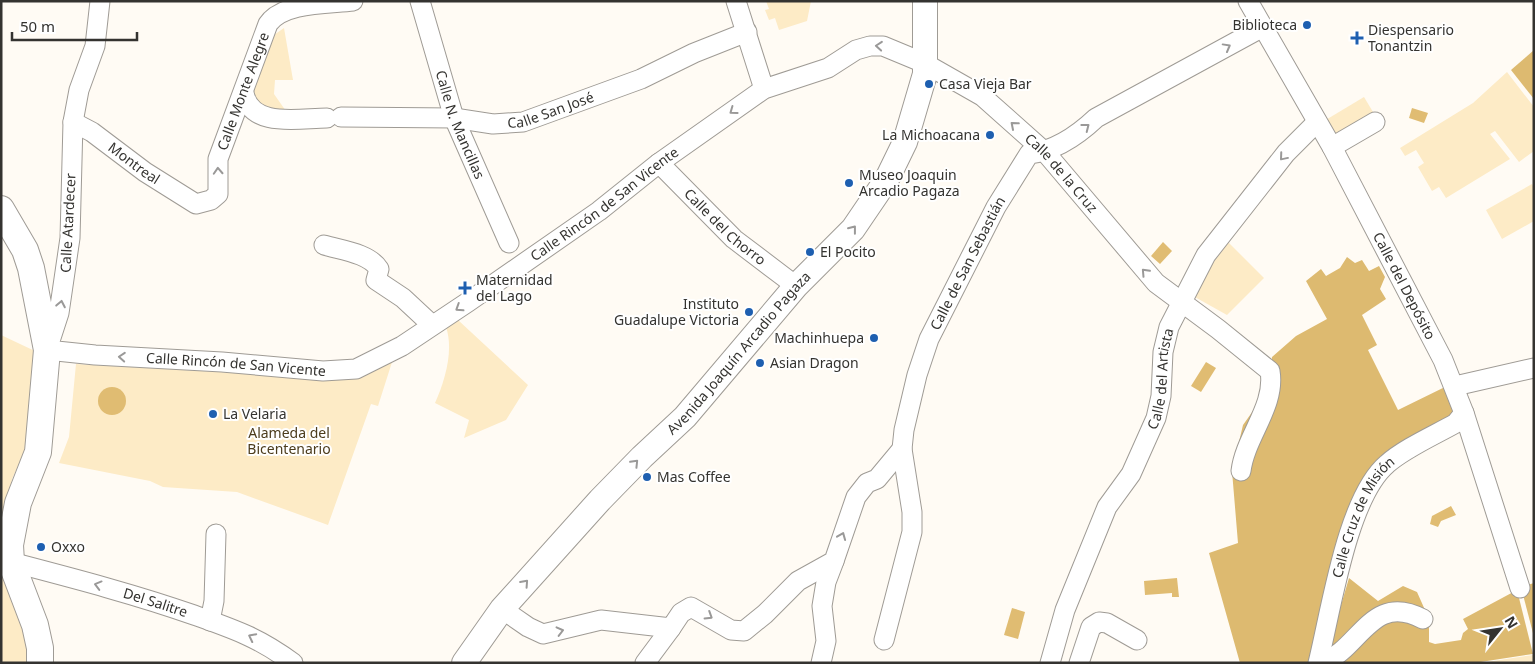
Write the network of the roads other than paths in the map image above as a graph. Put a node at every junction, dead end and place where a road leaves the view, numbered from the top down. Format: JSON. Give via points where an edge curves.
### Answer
{"nodes":[{"id":1,"x":354,"y":1,"type":"edge"},
{"id":2,"x":420,"y":1,"type":"edge"},
{"id":3,"x":736,"y":1,"type":"edge"},
{"id":4,"x":925,"y":1,"type":"edge"},
{"id":5,"x":1248,"y":1,"type":"edge"},
{"id":6,"x":96,"y":3,"type":"edge"},
{"id":7,"x":1264,"y":27,"type":"junction"},
{"id":8,"x":747,"y":32,"type":"junction"},
{"id":9,"x":924,"y":63,"type":"junction"},
{"id":10,"x":764,"y":89,"type":"junction"},
{"id":11,"x":244,"y":93,"type":"junction"},
{"id":12,"x":454,"y":118,"type":"junction"},
{"id":13,"x":73,"y":122,"type":"junction"},
{"id":14,"x":1317,"y":122,"type":"junction"},
{"id":15,"x":1375,"y":122,"type":"dead end"},
{"id":16,"x":1332,"y":147,"type":"junction"},
{"id":17,"x":1045,"y":152,"type":"junction"},
{"id":18,"x":659,"y":164,"type":"junction"},
{"id":19,"x":196,"y":204,"type":"joint"},
{"id":20,"x":1,"y":209,"type":"edge"},
{"id":21,"x":509,"y":243,"type":"dead end"},
{"id":22,"x":324,"y":245,"type":"dead end"},
{"id":23,"x":796,"y":286,"type":"junction"},
{"id":24,"x":1182,"y":303,"type":"junction"},
{"id":25,"x":432,"y":325,"type":"junction"},
{"id":26,"x":47,"y":350,"type":"junction"},
{"id":27,"x":1534,"y":368,"type":"edge"},
{"id":28,"x":1455,"y":386,"type":"junction"},
{"id":29,"x":1464,"y":413,"type":"junction"},
{"id":30,"x":902,"y":449,"type":"junction"},
{"id":31,"x":1241,"y":471,"type":"dead end"},
{"id":32,"x":216,"y":534,"type":"dead end"},
{"id":33,"x":7,"y":551,"type":"edge"},
{"id":34,"x":834,"y":560,"type":"junction"},
{"id":35,"x":1520,"y":588,"type":"dead end"},
{"id":36,"x":502,"y":609,"type":"junction"},
{"id":37,"x":1423,"y":619,"type":"dead end"},
{"id":38,"x":210,"y":621,"type":"junction"},
{"id":39,"x":671,"y":628,"type":"junction"},
{"id":40,"x":884,"y":640,"type":"dead end"},
{"id":41,"x":1137,"y":640,"type":"dead end"},
{"id":42,"x":40,"y":663,"type":"edge"},
{"id":43,"x":293,"y":663,"type":"edge"},
{"id":44,"x":464,"y":663,"type":"edge"},
{"id":45,"x":645,"y":663,"type":"edge"},
{"id":46,"x":821,"y":663,"type":"edge"},
{"id":47,"x":1050,"y":663,"type":"edge"},
{"id":48,"x":1078,"y":663,"type":"edge"},
{"id":49,"x":1318,"y":663,"type":"edge"},
{"id":50,"x":1323,"y":663,"type":"edge"}],
"edges":[{"from":1,"to":11,"type":"street","name":"Calle Monte Alegre","via":[[289,9],[277,14],[268,24]]},
{"from":2,"to":12,"type":"street","name":"Calle N. Mancillas"},
{"from":3,"to":8,"type":"street"},
{"from":4,"to":9,"type":"street","name":"Avenida Joaquín Arcadio Pagaza"},
{"from":5,"to":7,"type":"street","name":"Calle del Depósito"},
{"from":6,"to":13,"type":"street","name":"Calle Atardecer","via":[[95,46],[79,90]]},
{"from":7,"to":14,"type":"street","name":"Calle del Depósito"},
{"from":17,"to":7,"type":"street","name":"Calle de San Sebastián","one_way":true,"via":[[1096,118]]},
{"from":8,"to":10,"type":"street"},
{"from":8,"to":12,"type":"street","name":"Calle San José","via":[[641,79],[533,119],[493,124]]},
{"from":9,"to":10,"type":"street","name":"Calle Rincón de San Vicente","one_way":true,"via":[[883,46],[870,46],[856,50],[828,68]]},
{"from":17,"to":9,"type":"street","name":"Calle de la Cruz","one_way":true,"via":[[982,96]]},
{"from":23,"to":9,"type":"street","name":"Avenida Joaquín Arcadio Pagaza","one_way":true,"via":[[854,229],[887,179],[905,142],[925,74]]},
{"from":10,"to":18,"type":"street","name":"Calle Rincón de San Vicente","one_way":true},
{"from":11,"to":12,"type":"street","name":"Calle San José","via":[[252,111],[264,117]]},
{"from":19,"to":11,"type":"street","name":"Calle Monte Alegre","one_way":true,"via":[[211,200],[218,194],[218,159]]},
{"from":12,"to":21,"type":"street","name":"Calle N. Mancillas"},
{"from":13,"to":19,"type":"street","name":"Montreal"},
{"from":26,"to":13,"type":"street","name":"Calle Atardecer","one_way":true,"via":[[59,313],[70,238]]},
{"from":14,"to":16,"type":"street","name":"Calle del Depósito"},
{"from":14,"to":24,"type":"street","name":"Calle del Artista","one_way":true,"via":[[1286,153],[1231,221],[1206,255]]},
{"from":15,"to":16,"type":"street"},
{"from":16,"to":28,"type":"street","name":"Calle del Depósito"},
{"from":24,"to":17,"type":"street","name":"Calle de la Cruz","one_way":true,"via":[[1139,265]]},
{"from":17,"to":30,"type":"street","name":"Calle de San Sebastián","via":[[1029,154],[996,207],[928,339],[916,375]]},
{"from":18,"to":23,"type":"street","name":"Calle del Chorro","via":[[734,239]]},
{"from":18,"to":25,"type":"street","name":"Calle Rincón de San Vicente","one_way":true,"via":[[599,212]]},
{"from":20,"to":26,"type":"main road","via":[[28,259]]},
{"from":22,"to":25,"type":"street","via":[[376,264],[379,269],[376,280],[403,298]]},
{"from":36,"to":23,"type":"street","name":"Avenida Joaquín Arcadio Pagaza","one_way":true,"via":[[600,500],[685,417]]},
{"from":24,"to":31,"type":"street","name":"Calle de la Cruz","via":[[1270,371],[1272,383],[1244,450]]},
{"from":24,"to":47,"type":"street","name":"Calle del Artista","via":[[1169,326],[1163,352],[1161,396],[1156,418],[1131,474],[1107,507],[1065,610]]},
{"from":25,"to":26,"type":"street","name":"Calle Rincón de San Vicente","one_way":true,"via":[[377,360],[340,372]]},
{"from":26,"to":33,"type":"main road","via":[[38,452],[18,503]]},
{"from":27,"to":28,"type":"street"},
{"from":28,"to":29,"type":"street","name":"Calle del Depósito"},
{"from":29,"to":35,"type":"street","name":"Calle del Depósito"},
{"from":29,"to":49,"type":"street","name":"Calle Cruz de Misión","via":[[1456,423],[1388,462],[1377,474],[1348,535]]},
{"from":34,"to":30,"type":"street","one_way":true,"via":[[856,497],[867,483],[877,479]]},
{"from":30,"to":40,"type":"street","name":"Calle de San Sebastián","via":[[912,532]]},
{"from":32,"to":38,"type":"street","via":[[214,601]]},
{"from":38,"to":33,"type":"street","name":"Del Salitre","one_way":true},
{"from":33,"to":42,"type":"main road","via":[[35,625]]},
{"from":39,"to":34,"type":"street","one_way":true,"via":[[681,613],[691,607],[731,630],[744,631],[798,581]]},
{"from":34,"to":46,"type":"street","via":[[822,606],[826,641]]},
{"from":36,"to":39,"type":"street","one_way":true,"via":[[543,634],[601,620]]},
{"from":36,"to":44,"type":"street","name":"Avenida Joaquín Arcadio Pagaza"},
{"from":37,"to":50,"type":"street","via":[[1409,612],[1394,610],[1375,619],[1334,658]]},
{"from":43,"to":38,"type":"street","name":"Del Salitre","one_way":true,"via":[[247,634]]},
{"from":39,"to":45,"type":"street"},
{"from":41,"to":48,"type":"street","via":[[1107,623],[1099,622],[1091,627]]}]}
